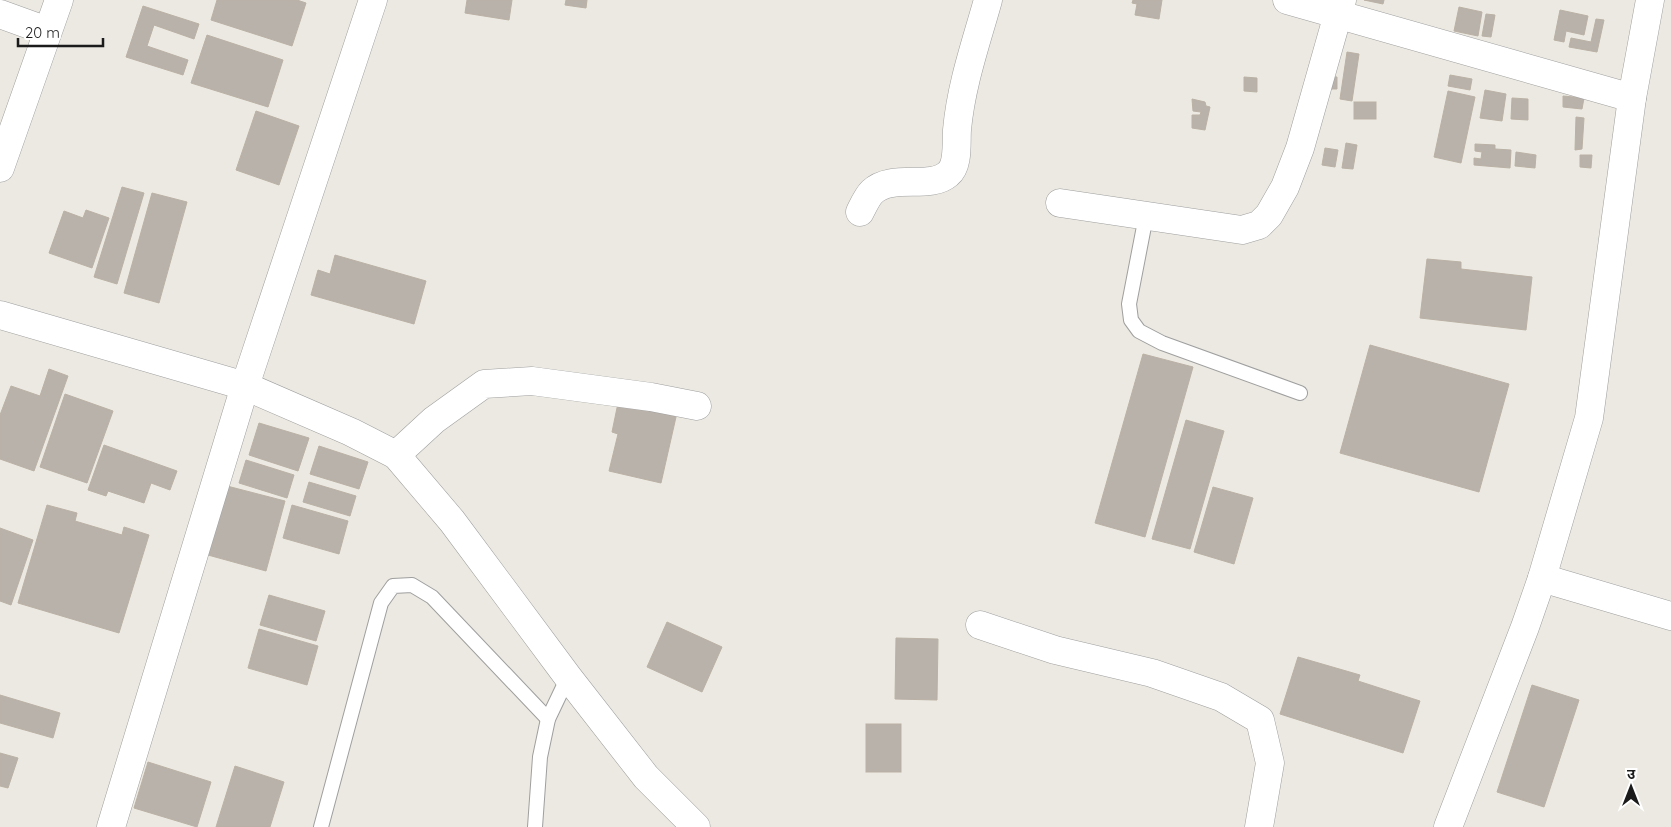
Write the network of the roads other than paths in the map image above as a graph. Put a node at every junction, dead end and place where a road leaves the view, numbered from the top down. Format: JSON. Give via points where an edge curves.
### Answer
{"nodes":[{"id":1,"x":58,"y":0,"type":"edge"},
{"id":2,"x":373,"y":0,"type":"edge"},
{"id":3,"x":988,"y":0,"type":"edge"},
{"id":4,"x":1287,"y":0,"type":"edge"},
{"id":5,"x":1650,"y":0,"type":"edge"},
{"id":6,"x":1340,"y":8,"type":"edge"},
{"id":7,"x":0,"y":14,"type":"edge"},
{"id":8,"x":47,"y":31,"type":"junction"},
{"id":9,"x":1632,"y":98,"type":"junction"},
{"id":10,"x":0,"y":168,"type":"edge"},
{"id":11,"x":1060,"y":203,"type":"dead end"},
{"id":12,"x":860,"y":212,"type":"dead end"},
{"id":13,"x":1146,"y":216,"type":"junction"},
{"id":14,"x":0,"y":315,"type":"edge"},
{"id":15,"x":245,"y":386,"type":"junction"},
{"id":16,"x":1300,"y":392,"type":"dead end"},
{"id":17,"x":697,"y":406,"type":"dead end"},
{"id":18,"x":396,"y":456,"type":"junction"},
{"id":19,"x":1542,"y":578,"type":"junction"},
{"id":20,"x":1671,"y":616,"type":"edge"},
{"id":21,"x":980,"y":625,"type":"dead end"},
{"id":22,"x":568,"y":677,"type":"junction"},
{"id":23,"x":548,"y":719,"type":"junction"},
{"id":24,"x":111,"y":827,"type":"edge"},
{"id":25,"x":321,"y":827,"type":"edge"},
{"id":26,"x":535,"y":827,"type":"edge"},
{"id":27,"x":696,"y":827,"type":"edge"},
{"id":28,"x":1259,"y":827,"type":"edge"},
{"id":29,"x":1448,"y":827,"type":"edge"}],
"edges":[{"from":1,"to":8,"type":"street"},
{"from":2,"to":15,"type":"street"},
{"from":3,"to":12,"type":"street","via":[[966,74],[955,163],[950,172],[941,179],[886,184],[871,192]]},
{"from":4,"to":6,"type":"street"},
{"from":5,"to":9,"type":"street"},
{"from":6,"to":9,"type":"street"},
{"from":6,"to":13,"type":"street","via":[[1300,148],[1285,187],[1259,225],[1242,230]]},
{"from":7,"to":8,"type":"street"},
{"from":8,"to":10,"type":"street"},
{"from":9,"to":19,"type":"street","via":[[1589,418]]},
{"from":11,"to":13,"type":"street"},
{"from":13,"to":16,"type":"lane","via":[[1129,304],[1131,320],[1139,332]]},
{"from":14,"to":15,"type":"street"},
{"from":15,"to":18,"type":"street","via":[[351,432]]},
{"from":15,"to":24,"type":"street"},
{"from":17,"to":18,"type":"street","via":[[532,381],[484,384],[434,420]]},
{"from":18,"to":22,"type":"street","via":[[452,521]]},
{"from":19,"to":20,"type":"street"},
{"from":19,"to":29,"type":"street"},
{"from":21,"to":28,"type":"street","via":[[1055,650],[1152,672],[1221,697],[1260,720],[1270,763]]},
{"from":22,"to":23,"type":"lane"},
{"from":22,"to":27,"type":"street","via":[[646,777]]},
{"from":23,"to":25,"type":"lane","via":[[432,597],[412,585],[392,586],[381,603]]},
{"from":23,"to":26,"type":"lane","via":[[540,757]]}]}
